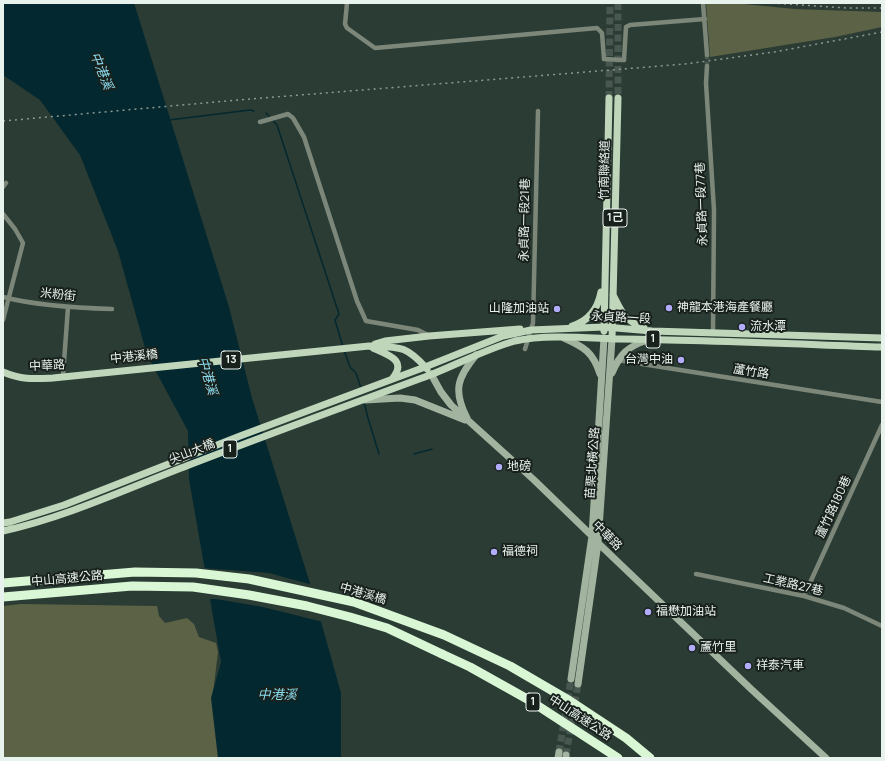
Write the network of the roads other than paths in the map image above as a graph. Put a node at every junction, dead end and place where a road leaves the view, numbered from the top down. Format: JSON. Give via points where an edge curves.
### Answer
{"nodes":[{"id":1,"x":347,"y":3,"type":"edge"},
{"id":2,"x":703,"y":3,"type":"edge"},
{"id":3,"x":705,"y":19,"type":"junction"},
{"id":4,"x":707,"y":55,"type":"tunnel mouth"},
{"id":5,"x":707,"y":66,"type":"tunnel mouth"},
{"id":6,"x":609,"y":98,"type":"tunnel mouth"},
{"id":7,"x":618,"y":98,"type":"tunnel mouth"},
{"id":8,"x":538,"y":111,"type":"dead end"},
{"id":9,"x":260,"y":122,"type":"dead end"},
{"id":10,"x":3,"y":214,"type":"edge"},
{"id":11,"x":605,"y":274,"type":"junction"},
{"id":12,"x":613,"y":294,"type":"junction"},
{"id":13,"x":3,"y":297,"type":"edge"},
{"id":14,"x":9,"y":299,"type":"junction"},
{"id":15,"x":68,"y":307,"type":"junction"},
{"id":16,"x":112,"y":309,"type":"dead end"},
{"id":17,"x":3,"y":320,"type":"edge"},
{"id":18,"x":604,"y":327,"type":"junction"},
{"id":19,"x":565,"y":328,"type":"junction"},
{"id":20,"x":612,"y":328,"type":"junction"},
{"id":21,"x":530,"y":330,"type":"junction"},
{"id":22,"x":652,"y":331,"type":"junction"},
{"id":23,"x":713,"y":332,"type":"junction"},
{"id":24,"x":429,"y":336,"type":"junction"},
{"id":25,"x":564,"y":338,"type":"junction"},
{"id":26,"x":604,"y":338,"type":"junction"},
{"id":27,"x":882,"y":338,"type":"edge"},
{"id":28,"x":530,"y":339,"type":"junction"},
{"id":29,"x":612,"y":339,"type":"junction"},
{"id":30,"x":652,"y":339,"type":"junction"},
{"id":31,"x":714,"y":341,"type":"junction"},
{"id":32,"x":369,"y":346,"type":"junction"},
{"id":33,"x":882,"y":347,"type":"edge"},
{"id":34,"x":526,"y":349,"type":"dead end"},
{"id":35,"x":476,"y":355,"type":"junction"},
{"id":36,"x":617,"y":360,"type":"junction"},
{"id":37,"x":425,"y":367,"type":"junction"},
{"id":38,"x":3,"y":372,"type":"edge"},
{"id":39,"x":93,"y":373,"type":"joint"},
{"id":40,"x":431,"y":374,"type":"junction"},
{"id":41,"x":63,"y":376,"type":"junction"},
{"id":42,"x":601,"y":378,"type":"junction"},
{"id":43,"x":392,"y":379,"type":"junction"},
{"id":44,"x":610,"y":379,"type":"junction"},
{"id":45,"x":395,"y":387,"type":"joint"},
{"id":46,"x":355,"y":402,"type":"junction"},
{"id":47,"x":882,"y":402,"type":"edge"},
{"id":48,"x":469,"y":422,"type":"junction"},
{"id":49,"x":882,"y":425,"type":"edge"},
{"id":50,"x":62,"y":506,"type":"junction"},
{"id":51,"x":64,"y":513,"type":"junction"},
{"id":52,"x":3,"y":523,"type":"edge"},
{"id":53,"x":3,"y":530,"type":"edge"},
{"id":54,"x":592,"y":536,"type":"junction"},
{"id":55,"x":598,"y":544,"type":"junction"},
{"id":56,"x":696,"y":574,"type":"dead end"},
{"id":57,"x":34,"y":581,"type":"joint"},
{"id":58,"x":3,"y":583,"type":"edge"},
{"id":59,"x":804,"y":596,"type":"junction"},
{"id":60,"x":3,"y":597,"type":"edge"},
{"id":61,"x":882,"y":626,"type":"edge"},
{"id":62,"x":571,"y":679,"type":"tunnel mouth"},
{"id":63,"x":578,"y":684,"type":"tunnel mouth"},
{"id":64,"x":618,"y":758,"type":"edge"},
{"id":65,"x":650,"y":758,"type":"edge"},
{"id":66,"x":826,"y":758,"type":"edge"}],
"edges":[{"from":1,"to":3,"type":"street","bridge":true,"via":[[347,28],[375,48],[597,28],[602,33],[604,59],[624,60],[626,27]]},
{"from":2,"to":3,"type":"street"},
{"from":3,"to":4,"type":"street"},
{"from":5,"to":23,"type":"street","name":"永貞路一段77巷","via":[[714,210]]},
{"from":6,"to":11,"type":"main road","name":"竹南聯絡道","number":"1己"},
{"from":7,"to":12,"type":"main road","name":"竹南聯絡道","number":"1己"},
{"from":8,"to":21,"type":"street","name":"永貞路一段21巷","via":[[533,323]]},
{"from":9,"to":24,"type":"street","via":[[288,114],[304,137],[357,301],[366,321],[418,330]]},
{"from":10,"to":14,"type":"street","via":[[23,243]]},
{"from":11,"to":18,"type":"main road","name":"竹南聯絡道","number":"1己"},
{"from":11,"to":19,"type":"main road","via":[[600,300],[593,313],[579,324]]},
{"from":12,"to":20,"type":"main road","name":"竹南聯絡道","number":"1己"},
{"from":12,"to":22,"type":"main road","via":[[626,318]]},
{"from":13,"to":14,"type":"street","name":"米粉街"},
{"from":14,"to":15,"type":"street","name":"米粉街"},
{"from":14,"to":17,"type":"street"},
{"from":15,"to":16,"type":"street","name":"米粉街"},
{"from":15,"to":41,"type":"street"},
{"from":18,"to":19,"type":"main road","name":"永貞路一段","number":"1"},
{"from":18,"to":20,"type":"main road","name":"永貞路一段","number":"1"},
{"from":18,"to":26,"type":"main road","name":"竹南聯絡道","number":"1己"},
{"from":19,"to":21,"type":"main road","name":"永貞路一段","number":"1"},
{"from":20,"to":22,"type":"main road","name":"永貞路一段","number":"1"},
{"from":20,"to":29,"type":"main road","name":"竹南聯絡道","number":"1己"},
{"from":21,"to":24,"type":"main road","number":"13","via":[[509,329]]},
{"from":21,"to":28,"type":"street","name":"永貞路一段21巷"},
{"from":21,"to":37,"type":"main road","name":"永貞路一段","number":"1","via":[[503,336]]},
{"from":22,"to":23,"type":"main road","name":"永貞路一段","number":"1"},
{"from":23,"to":27,"type":"main road","name":"永貞路一段","number":"1"},
{"from":23,"to":31,"type":"street","name":"永貞路一段77巷"},
{"from":24,"to":32,"type":"main road","number":"13","via":[[385,341]]},
{"from":25,"to":26,"type":"main road","name":"永貞路一段","number":"1"},
{"from":25,"to":28,"type":"main road","name":"永貞路一段","number":"1"},
{"from":25,"to":42,"type":"main road","via":[[589,351],[597,364]]},
{"from":26,"to":29,"type":"main road","name":"永貞路一段","number":"1"},
{"from":26,"to":42,"type":"main road","name":"苗栗北橫公路"},
{"from":28,"to":34,"type":"street"},
{"from":28,"to":35,"type":"main road","name":"永貞路一段","number":"1"},
{"from":29,"to":30,"type":"main road","name":"永貞路一段","number":"1"},
{"from":29,"to":44,"type":"main road","name":"苗栗北橫公路"},
{"from":30,"to":31,"type":"main road","name":"永貞路一段","number":"1"},
{"from":30,"to":36,"type":"main road","via":[[637,343]]},
{"from":31,"to":33,"type":"main road","name":"永貞路一段","number":"1"},
{"from":32,"to":37,"type":"main road","name":"中華路","number":"13","via":[[407,350]]},
{"from":32,"to":39,"type":"main road","name":"中港溪橋","number":"13"},
{"from":32,"to":43,"type":"main road","via":[[396,361],[399,367]]},
{"from":35,"to":40,"type":"main road","name":"永貞路一段","number":"1"},
{"from":35,"to":48,"type":"main road","via":[[462,373],[459,384],[462,407]]},
{"from":36,"to":44,"type":"main road"},
{"from":36,"to":47,"type":"street","name":"蘆竹路"},
{"from":37,"to":40,"type":"main road","name":"中華路","number":"13"},
{"from":37,"to":43,"type":"main road","name":"永貞路一段","number":"1"},
{"from":38,"to":41,"type":"main road","name":"中華路","number":"13","via":[[27,379]]},
{"from":39,"to":41,"type":"main road","name":"中華路","number":"13"},
{"from":40,"to":45,"type":"main road","name":"永貞路一段","number":"1"},
{"from":40,"to":48,"type":"main road","name":"中華路","via":[[451,405]]},
{"from":42,"to":54,"type":"main road","name":"苗栗北橫公路"},
{"from":43,"to":50,"type":"main road","name":"尖山大橋","number":"1"},
{"from":44,"to":55,"type":"main road","name":"苗栗北橫公路"},
{"from":45,"to":46,"type":"main road","name":"尖山大橋","number":"1"},
{"from":46,"to":48,"type":"main road","via":[[400,398],[415,400]]},
{"from":46,"to":51,"type":"main road","name":"尖山大橋","number":"1"},
{"from":48,"to":54,"type":"main road","name":"中華路"},
{"from":49,"to":59,"type":"street","name":"蘆竹路180巷"},
{"from":50,"to":51,"type":"main road"},
{"from":50,"to":52,"type":"main road","number":"1"},
{"from":51,"to":53,"type":"main road","number":"1","via":[[25,526]]},
{"from":54,"to":55,"type":"main road","name":"中華路"},
{"from":54,"to":62,"type":"main road","name":"苗栗北橫公路"},
{"from":55,"to":63,"type":"main road","name":"苗栗北橫公路"},
{"from":55,"to":66,"type":"main road","name":"中華路"},
{"from":56,"to":59,"type":"street","name":"工業路27巷"},
{"from":57,"to":58,"type":"highway","name":"中山高速公路"},
{"from":57,"to":65,"type":"highway","name":"中港溪橋","via":[[135,572],[196,573],[249,579],[354,602],[444,635],[510,666],[570,701],[626,738]]},
{"from":59,"to":61,"type":"street","name":"工業路27巷","via":[[844,608]]},
{"from":60,"to":64,"type":"highway","name":"中山高速公路","number":"1","bridge":true,"via":[[132,586],[193,587],[307,606],[387,628],[470,667],[529,700]]}]}
